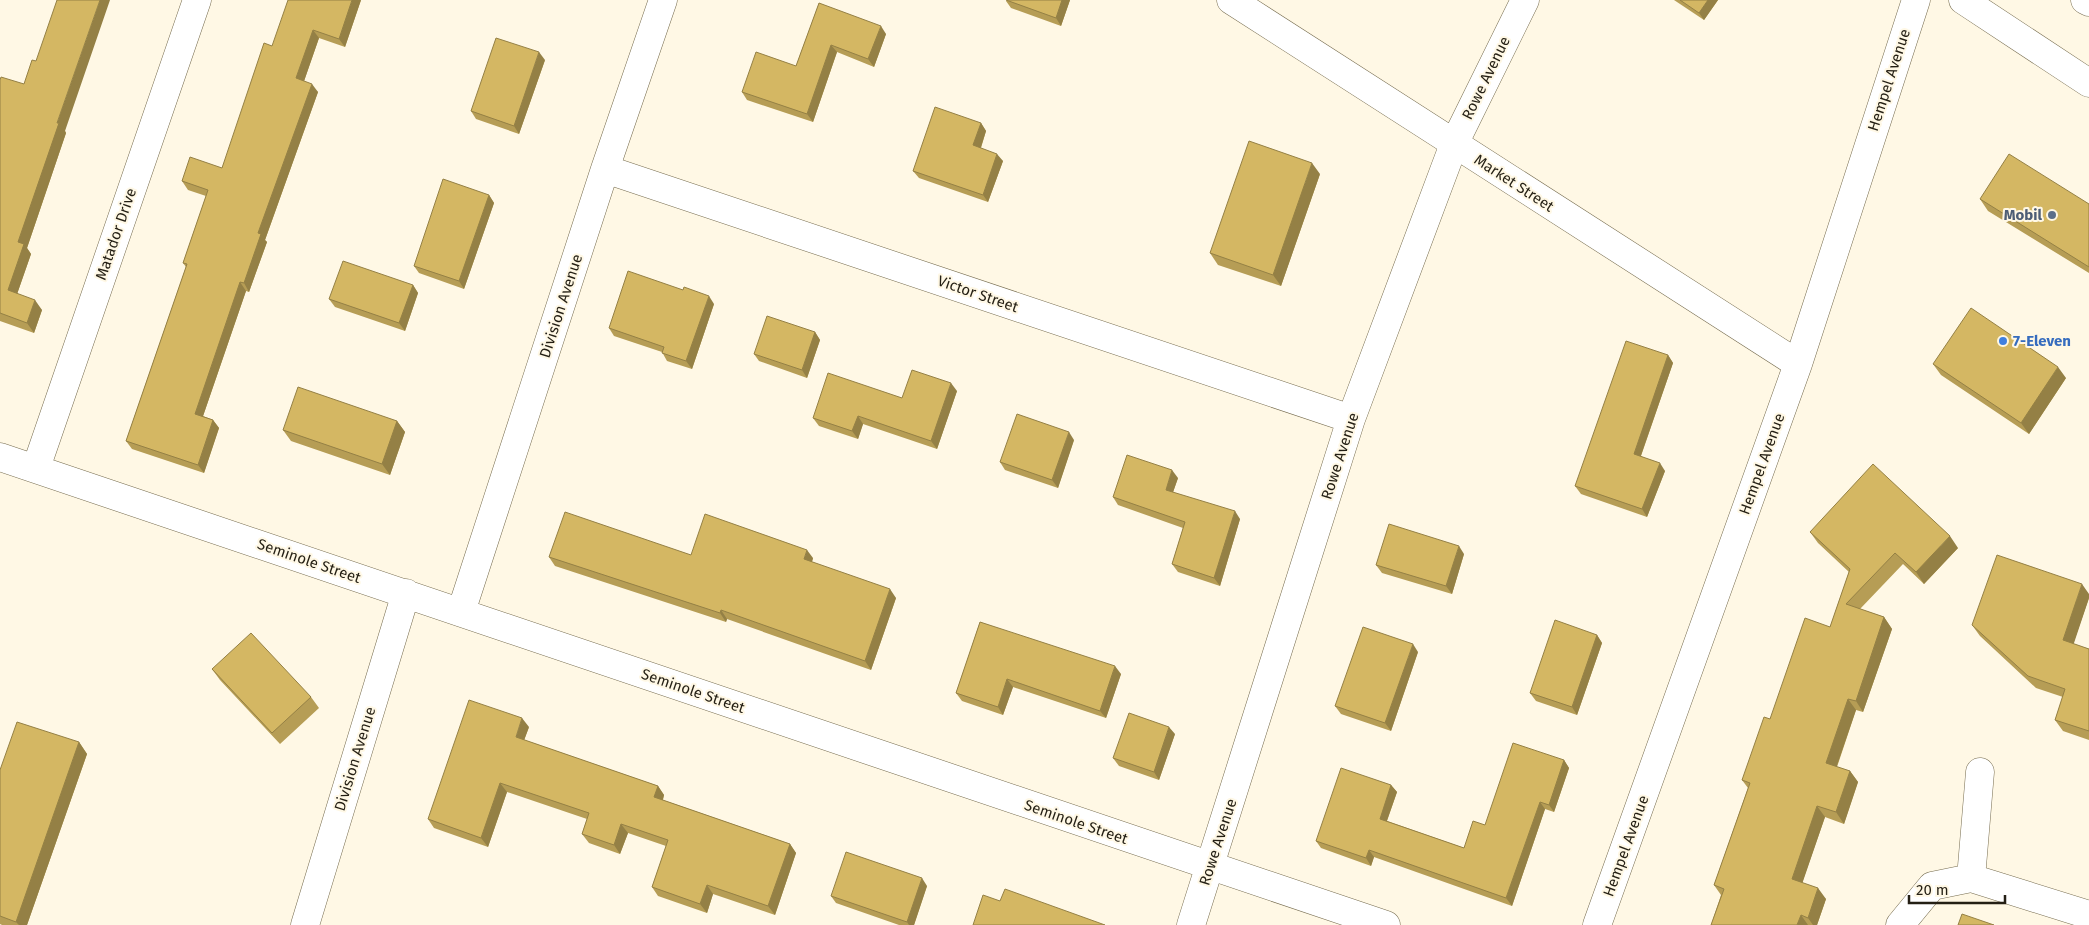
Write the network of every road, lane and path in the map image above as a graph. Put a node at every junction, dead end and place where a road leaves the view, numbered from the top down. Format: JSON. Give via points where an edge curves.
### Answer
{"nodes":[{"id":1,"x":196,"y":0,"type":"edge"},
{"id":2,"x":663,"y":0,"type":"edge"},
{"id":3,"x":1231,"y":0,"type":"edge"},
{"id":4,"x":1524,"y":0,"type":"edge"},
{"id":5,"x":1916,"y":0,"type":"edge"},
{"id":6,"x":1963,"y":0,"type":"edge"},
{"id":7,"x":2085,"y":0,"type":"edge"},
{"id":8,"x":2089,"y":2,"type":"edge"},
{"id":9,"x":2089,"y":83,"type":"edge"},
{"id":10,"x":1454,"y":144,"type":"junction"},
{"id":11,"x":605,"y":169,"type":"junction"},
{"id":12,"x":1798,"y":364,"type":"junction"},
{"id":13,"x":1351,"y":419,"type":"junction"},
{"id":14,"x":0,"y":457,"type":"edge"},
{"id":15,"x":36,"y":468,"type":"junction"},
{"id":16,"x":406,"y":593,"type":"junction"},
{"id":17,"x":461,"y":612,"type":"junction"},
{"id":18,"x":1980,"y":772,"type":"dead end"},
{"id":19,"x":1210,"y":867,"type":"junction"},
{"id":20,"x":1971,"y":878,"type":"junction"},
{"id":21,"x":2089,"y":915,"type":"edge"},
{"id":22,"x":305,"y":925,"type":"edge"},
{"id":23,"x":1191,"y":925,"type":"edge"},
{"id":24,"x":1386,"y":925,"type":"edge"},
{"id":25,"x":1597,"y":925,"type":"edge"},
{"id":26,"x":1900,"y":925,"type":"edge"}],
"edges":[{"from":1,"to":15,"type":"street","name":"Matador Drive"},
{"from":2,"to":11,"type":"street","name":"Division Avenue"},
{"from":3,"to":10,"type":"street","name":"Market Street"},
{"from":4,"to":10,"type":"street","name":"Rowe Avenue"},
{"from":5,"to":12,"type":"street","name":"Hempel Avenue"},
{"from":6,"to":9,"type":"street"},
{"from":7,"to":8,"type":"street"},
{"from":10,"to":12,"type":"street","name":"Market Street"},
{"from":10,"to":13,"type":"street","name":"Rowe Avenue"},
{"from":11,"to":13,"type":"street","name":"Victor Street"},
{"from":11,"to":17,"type":"street","name":"Division Avenue"},
{"from":12,"to":25,"type":"street","name":"Hempel Avenue"},
{"from":13,"to":19,"type":"street","name":"Rowe Avenue"},
{"from":14,"to":15,"type":"street","name":"Seminole Street"},
{"from":15,"to":16,"type":"street","name":"Seminole Street"},
{"from":16,"to":17,"type":"street","name":"Seminole Street"},
{"from":16,"to":22,"type":"street","name":"Division Avenue"},
{"from":17,"to":19,"type":"street","name":"Seminole Street"},
{"from":18,"to":20,"type":"street"},
{"from":19,"to":23,"type":"street","name":"Rowe Avenue"},
{"from":19,"to":24,"type":"street","name":"Seminole Street"},
{"from":20,"to":21,"type":"street"},
{"from":20,"to":26,"type":"street","via":[[1932,886]]}]}
